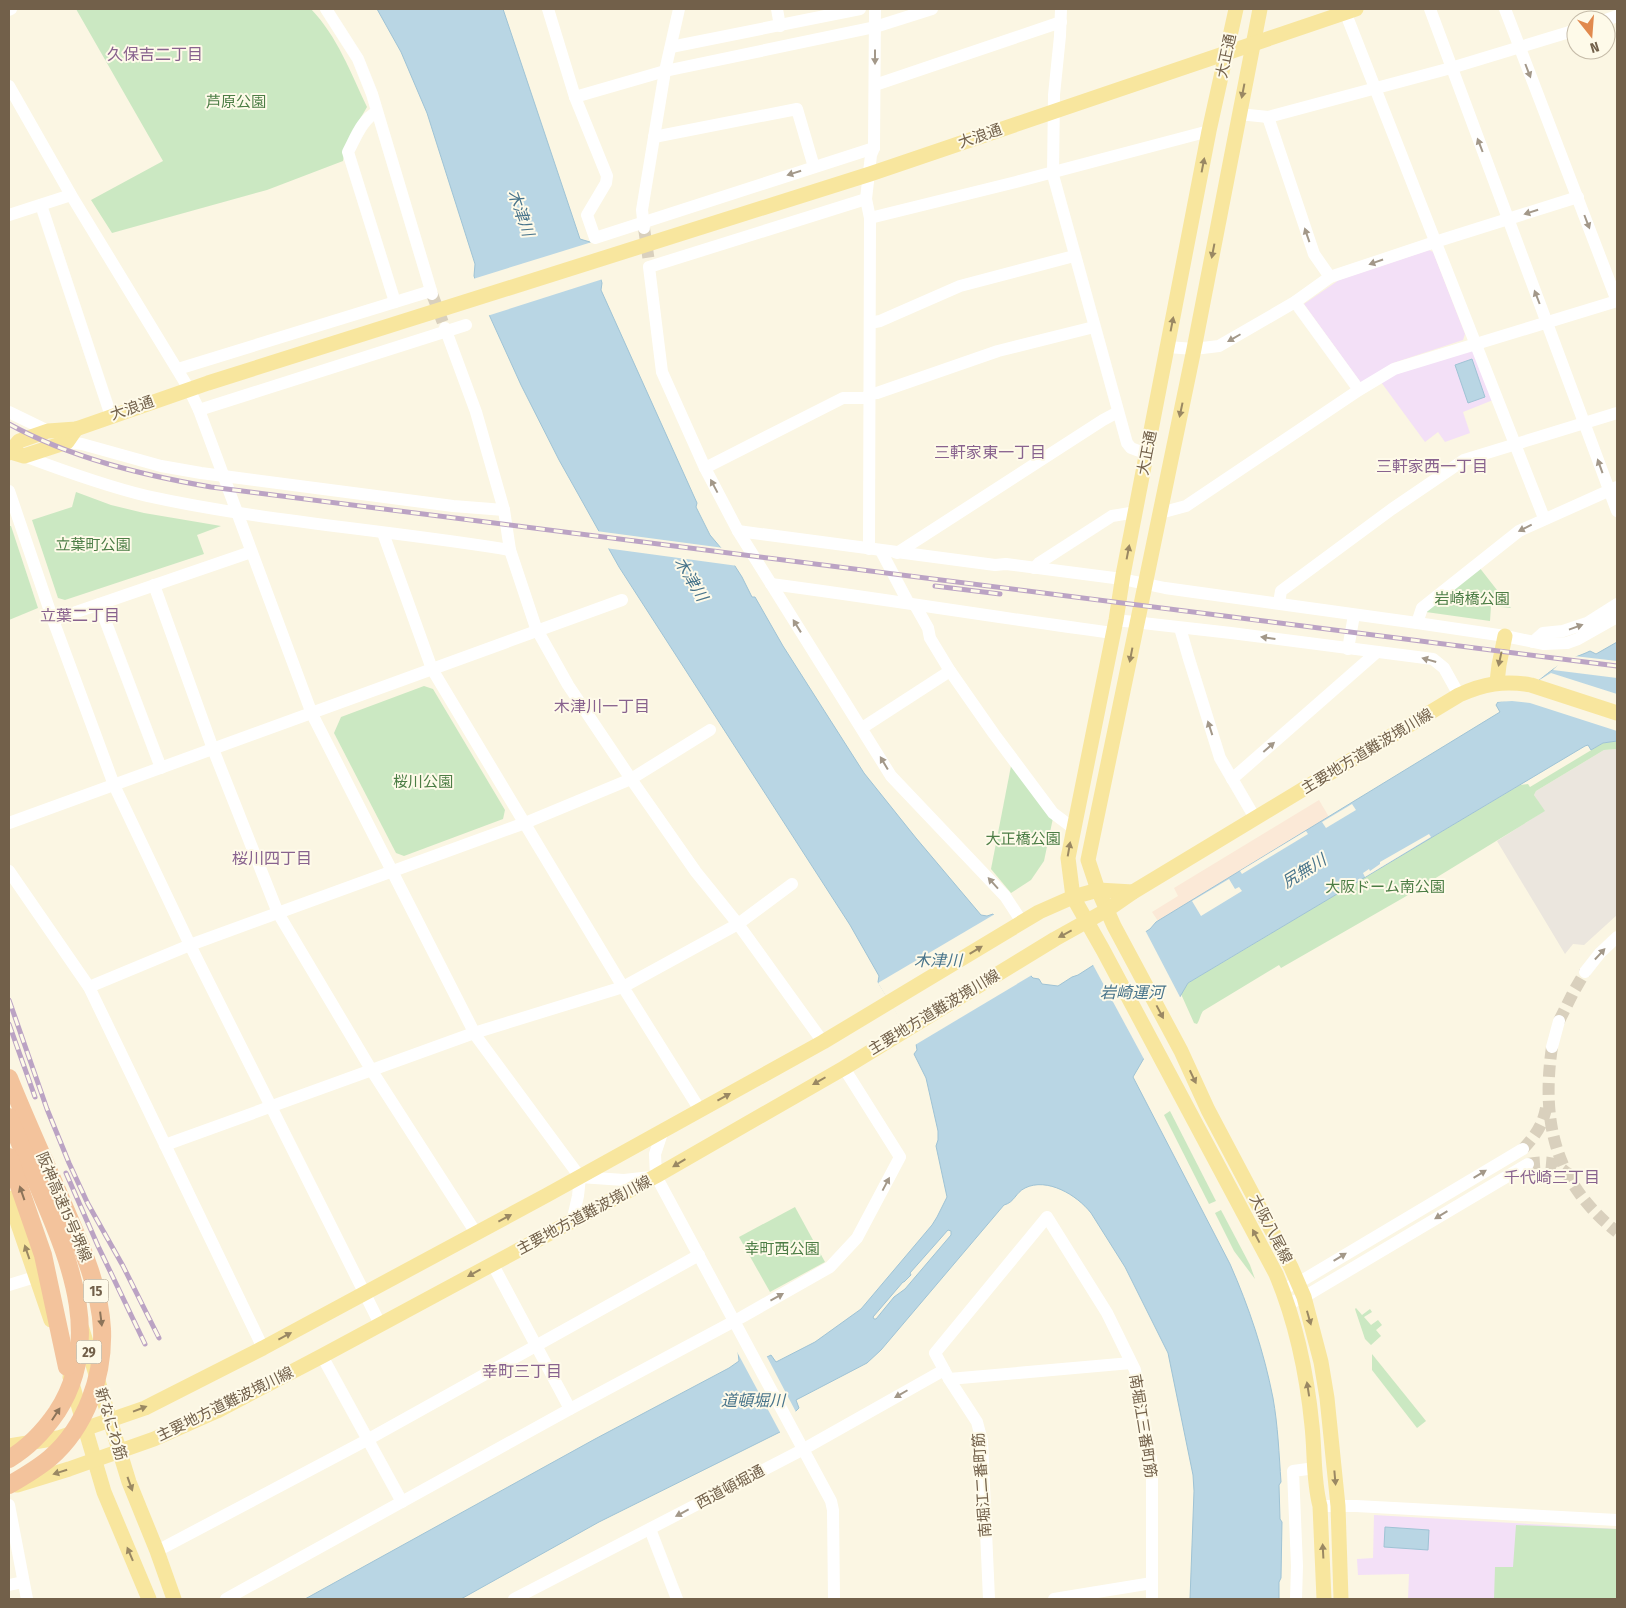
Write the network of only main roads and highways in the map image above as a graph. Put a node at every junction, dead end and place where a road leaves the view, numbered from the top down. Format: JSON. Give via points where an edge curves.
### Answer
{"nodes":[{"id":1,"x":1236,"y":9,"type":"edge"},
{"id":2,"x":1260,"y":9,"type":"edge"},
{"id":3,"x":1349,"y":10,"type":"edge"},
{"id":4,"x":1252,"y":44,"type":"junction"},
{"id":5,"x":1227,"y":52,"type":"junction"},
{"id":6,"x":76,"y":429,"type":"junction"},
{"id":7,"x":15,"y":454,"type":"edge"},
{"id":8,"x":1505,"y":636,"type":"road end"},
{"id":9,"x":1497,"y":682,"type":"junction"},
{"id":10,"x":1617,"y":713,"type":"edge"},
{"id":11,"x":1098,"y":890,"type":"junction"},
{"id":12,"x":1133,"y":892,"type":"junction"},
{"id":13,"x":1073,"y":897,"type":"junction"},
{"id":14,"x":1107,"y":910,"type":"junction"},
{"id":15,"x":1087,"y":922,"type":"junction"},
{"id":16,"x":9,"y":1078,"type":"edge"},
{"id":17,"x":9,"y":1104,"type":"edge"},
{"id":18,"x":9,"y":1117,"type":"edge"},
{"id":19,"x":9,"y":1157,"type":"edge"},
{"id":20,"x":9,"y":1202,"type":"edge"},
{"id":21,"x":67,"y":1367,"type":"junction"},
{"id":22,"x":110,"y":1420,"type":"junction"},
{"id":23,"x":85,"y":1429,"type":"junction"},
{"id":24,"x":9,"y":1446,"type":"edge"},
{"id":25,"x":120,"y":1451,"type":"junction"},
{"id":26,"x":9,"y":1459,"type":"edge"},
{"id":27,"x":94,"y":1460,"type":"junction"},
{"id":28,"x":9,"y":1486,"type":"edge"},
{"id":29,"x":149,"y":1599,"type":"edge"},
{"id":30,"x":174,"y":1599,"type":"edge"},
{"id":31,"x":1324,"y":1599,"type":"edge"},
{"id":32,"x":1341,"y":1599,"type":"edge"}],
"edges":[{"from":1,"to":5,"type":"main road","name":"大正通"},
{"from":2,"to":4,"type":"main road","name":"大正通"},
{"from":3,"to":4,"type":"main road","name":"大浪通"},
{"from":4,"to":5,"type":"main road","name":"大浪通"},
{"from":4,"to":11,"type":"main road","name":"大正通","one_way":true,"via":[[1194,349],[1088,860]]},
{"from":5,"to":6,"type":"main road","name":"大浪通","via":[[870,174],[189,389]]},
{"from":13,"to":5,"type":"main road","name":"大正通","one_way":true,"via":[[1068,858],[1073,828]]},
{"from":6,"to":7,"type":"main road","via":[[67,442]]},
{"from":6,"to":7,"type":"main road","name":"大浪通","via":[[48,431],[19,441]]},
{"from":8,"to":9,"type":"main road","one_way":true},
{"from":9,"to":10,"type":"main road","name":"主要地方道難波境川線","via":[[1531,685]]},
{"from":9,"to":12,"type":"main road","name":"主要地方道難波境川線","via":[[1459,695]]},
{"from":11,"to":12,"type":"main road","name":"主要地方道難波境川線"},
{"from":11,"to":13,"type":"main road","name":"主要地方道難波境川線"},
{"from":11,"to":14,"type":"main road","name":"大阪八尾線"},
{"from":12,"to":14,"type":"main road","name":"主要地方道難波境川線"},
{"from":13,"to":15,"type":"main road","name":"大阪八尾線"},
{"from":22,"to":13,"type":"main road","name":"主要地方道難波境川線","one_way":true,"via":[[144,1408],[263,1348],[580,1177],[823,1042],[1039,912]]},
{"from":14,"to":15,"type":"main road","name":"主要地方道難波境川線"},
{"from":14,"to":32,"type":"main road","name":"大阪八尾線","one_way":true,"via":[[1304,1297],[1327,1398],[1338,1506]]},
{"from":15,"to":25,"type":"main road","name":"主要地方道難波境川線","one_way":true,"via":[[844,1068],[572,1222],[216,1411]]},
{"from":31,"to":15,"type":"main road","name":"大阪八尾線","one_way":true,"via":[[1320,1506],[1316,1492],[1308,1390],[1288,1304],[1276,1274]]},
{"from":16,"to":28,"type":"highway","name":"阪神高速15号堺線","number":"15","one_way":true,"via":[[84,1254],[95,1288],[102,1328],[98,1373],[75,1429],[51,1457]]},
{"from":17,"to":22,"type":"main road","name":"新なにわ筋","number":"29"},
{"from":26,"to":18,"type":"highway","name":"阪神高速15号堺線","number":"15","one_way":true,"via":[[47,1428],[66,1399],[78,1365],[81,1332],[76,1292],[66,1256]]},
{"from":21,"to":19,"type":"highway","one_way":true,"via":[[43,1255]]},
{"from":21,"to":20,"type":"main road","name":"新なにわ筋","number":"29","one_way":true},
{"from":21,"to":23,"type":"main road","name":"新なにわ筋","number":"29"},
{"from":22,"to":23,"type":"main road","name":"主要地方道難波境川線"},
{"from":22,"to":25,"type":"main road","name":"新なにわ筋","number":"29"},
{"from":23,"to":24,"type":"main road","name":"主要地方道難波境川線","via":[[58,1438]]},
{"from":23,"to":27,"type":"main road","name":"新なにわ筋","number":"29"},
{"from":25,"to":27,"type":"main road","name":"主要地方道難波境川線"},
{"from":25,"to":30,"type":"main road","name":"新なにわ筋","number":"29","one_way":true},
{"from":27,"to":28,"type":"main road","name":"主要地方道難波境川線","one_way":true},
{"from":29,"to":27,"type":"main road","name":"新なにわ筋","number":"29","one_way":true}]}
